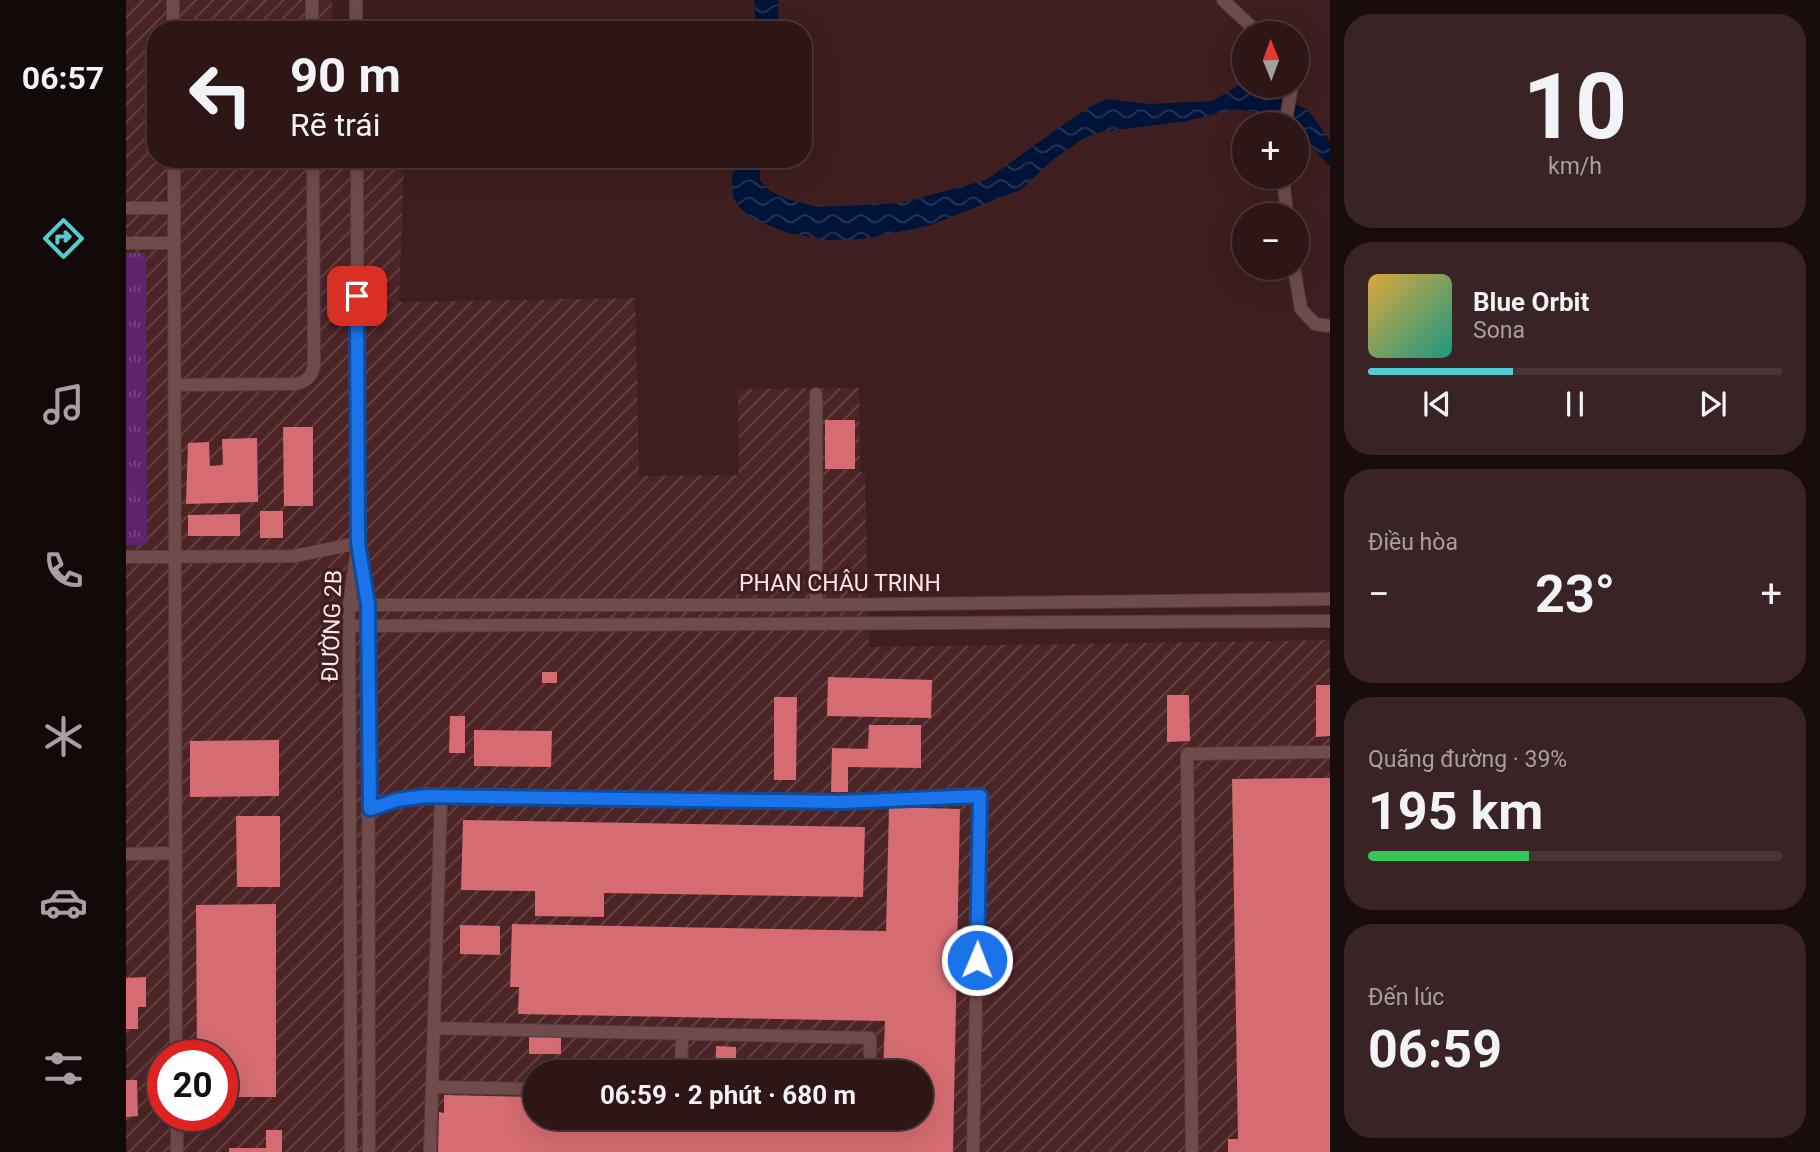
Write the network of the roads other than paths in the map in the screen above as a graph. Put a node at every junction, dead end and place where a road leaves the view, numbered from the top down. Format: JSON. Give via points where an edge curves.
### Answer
{"nodes":[{"id":1,"x":173,"y":0,"type":"edge"},
{"id":2,"x":312,"y":0,"type":"edge"},
{"id":3,"x":356,"y":0,"type":"edge"},
{"id":4,"x":1223,"y":0,"type":"edge"},
{"id":5,"x":173,"y":21,"type":"edge"},
{"id":6,"x":312,"y":21,"type":"edge"},
{"id":7,"x":356,"y":21,"type":"edge"},
{"id":8,"x":1245,"y":21,"type":"edge"},
{"id":9,"x":174,"y":168,"type":"edge"},
{"id":10,"x":313,"y":168,"type":"edge"},
{"id":11,"x":357,"y":168,"type":"edge"},
{"id":12,"x":126,"y":208,"type":"edge"},
{"id":13,"x":174,"y":208,"type":"junction"},
{"id":14,"x":126,"y":243,"type":"edge"},
{"id":15,"x":174,"y":243,"type":"junction"},
{"id":16,"x":1296,"y":280,"type":"edge"},
{"id":17,"x":1330,"y":326,"type":"edge"},
{"id":18,"x":174,"y":385,"type":"junction"},
{"id":19,"x":817,"y":394,"type":"dead end"},
{"id":20,"x":358,"y":543,"type":"junction"},
{"id":21,"x":175,"y":556,"type":"junction"},
{"id":22,"x":126,"y":557,"type":"edge"},
{"id":23,"x":1330,"y":599,"type":"edge"},
{"id":24,"x":349,"y":605,"type":"junction"},
{"id":25,"x":368,"y":605,"type":"junction"},
{"id":26,"x":816,"y":605,"type":"junction"},
{"id":27,"x":1330,"y":621,"type":"edge"},
{"id":28,"x":350,"y":626,"type":"junction"},
{"id":29,"x":368,"y":626,"type":"junction"},
{"id":30,"x":1330,"y":752,"type":"edge"},
{"id":31,"x":440,"y":796,"type":"junction"},
{"id":32,"x":370,"y":809,"type":"junction"},
{"id":33,"x":176,"y":853,"type":"junction"},
{"id":34,"x":126,"y":854,"type":"edge"},
{"id":35,"x":434,"y":1028,"type":"junction"},
{"id":36,"x":681,"y":1034,"type":"junction"},
{"id":37,"x":176,"y":1040,"type":"edge"},
{"id":38,"x":681,"y":1060,"type":"edge"},
{"id":39,"x":870,"y":1060,"type":"edge"},
{"id":40,"x":432,"y":1087,"type":"junction"},
{"id":41,"x":523,"y":1089,"type":"edge"},
{"id":42,"x":177,"y":1131,"type":"edge"},
{"id":43,"x":177,"y":1152,"type":"edge"},
{"id":44,"x":351,"y":1152,"type":"edge"},
{"id":45,"x":369,"y":1152,"type":"edge"},
{"id":46,"x":430,"y":1152,"type":"edge"},
{"id":47,"x":973,"y":1152,"type":"edge"},
{"id":48,"x":1192,"y":1152,"type":"edge"}],
"edges":[{"from":1,"to":5,"type":"street"},
{"from":2,"to":6,"type":"street"},
{"from":3,"to":7,"type":"street"},
{"from":4,"to":8,"type":"street"},
{"from":9,"to":13,"type":"street"},
{"from":10,"to":18,"type":"street","via":[[312,373],[298,384]]},
{"from":11,"to":20,"type":"street"},
{"from":12,"to":13,"type":"street"},
{"from":13,"to":15,"type":"street"},
{"from":14,"to":15,"type":"street"},
{"from":15,"to":18,"type":"street"},
{"from":16,"to":17,"type":"street","via":[[1301,309],[1315,324]]},
{"from":18,"to":21,"type":"street"},
{"from":19,"to":26,"type":"street"},
{"from":20,"to":21,"type":"street","via":[[295,556]]},
{"from":20,"to":24,"type":"street","name":"ĐƯỜNG 2B"},
{"from":20,"to":25,"type":"street","name":"ĐƯỜNG 2B"},
{"from":21,"to":22,"type":"street"},
{"from":21,"to":33,"type":"street"},
{"from":23,"to":26,"type":"street","name":"PHAN CHÂU TRINH"},
{"from":24,"to":25,"type":"street","name":"PHAN CHÂU TRINH"},
{"from":24,"to":28,"type":"street","name":"ĐƯỜNG 2B"},
{"from":25,"to":26,"type":"street","name":"PHAN CHÂU TRINH"},
{"from":25,"to":29,"type":"street","name":"ĐƯỜNG 2B"},
{"from":27,"to":29,"type":"street","name":"PHAN CHÂU TRINH"},
{"from":28,"to":29,"type":"street","name":"PHAN CHÂU TRINH"},
{"from":28,"to":44,"type":"street","name":"ĐƯỜNG 2B"},
{"from":29,"to":32,"type":"street","name":"ĐƯỜNG 2B"},
{"from":30,"to":48,"type":"street","via":[[1187,754]]},
{"from":31,"to":32,"type":"street","via":[[411,797]]},
{"from":31,"to":35,"type":"street"},
{"from":31,"to":47,"type":"street","via":[[841,802],[980,796]]},
{"from":32,"to":45,"type":"street","name":"ĐƯỜNG 2B"},
{"from":33,"to":34,"type":"street"},
{"from":33,"to":37,"type":"street"},
{"from":35,"to":36,"type":"street"},
{"from":35,"to":40,"type":"street"},
{"from":36,"to":38,"type":"street"},
{"from":36,"to":39,"type":"street","via":[[870,1038]]},
{"from":40,"to":41,"type":"street"},
{"from":40,"to":46,"type":"street"},
{"from":42,"to":43,"type":"street"}]}
